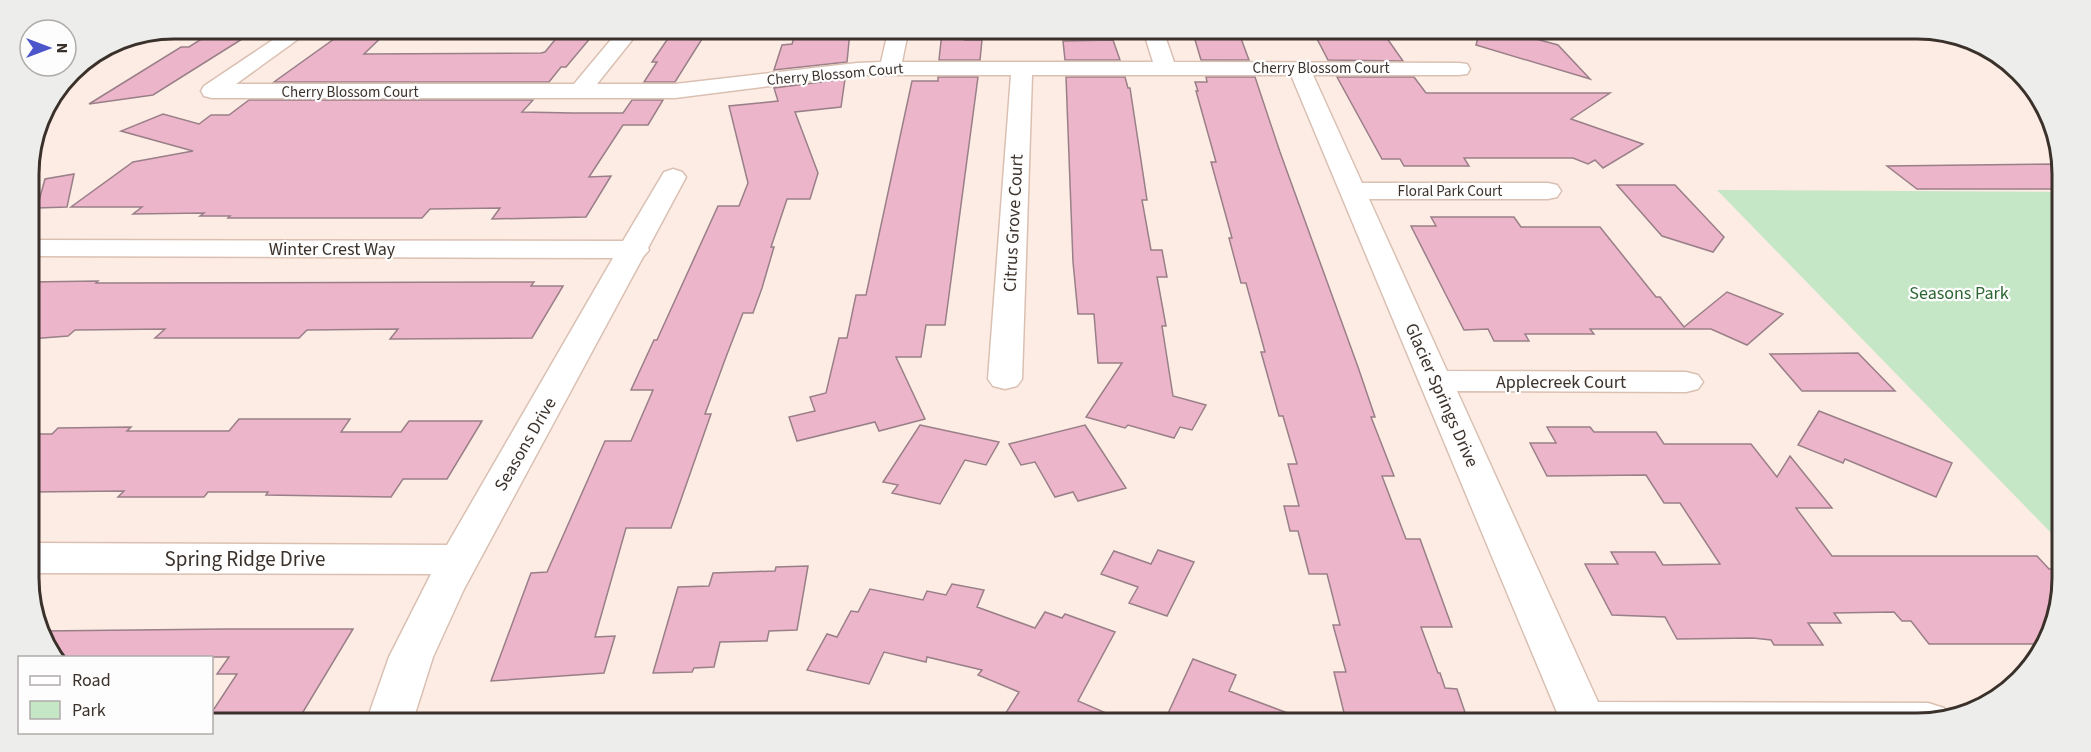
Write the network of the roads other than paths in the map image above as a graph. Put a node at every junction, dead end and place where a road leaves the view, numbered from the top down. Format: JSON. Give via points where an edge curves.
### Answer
{"nodes":[{"id":1,"x":287,"y":39,"type":"edge"},
{"id":2,"x":623,"y":39,"type":"edge"},
{"id":3,"x":897,"y":39,"type":"edge"},
{"id":4,"x":1156,"y":39,"type":"edge"},
{"id":5,"x":891,"y":68,"type":"junction"},
{"id":6,"x":1022,"y":68,"type":"junction"},
{"id":7,"x":1165,"y":68,"type":"junction"},
{"id":8,"x":1299,"y":68,"type":"junction"},
{"id":9,"x":1460,"y":69,"type":"dead end"},
{"id":10,"x":579,"y":92,"type":"junction"},
{"id":11,"x":673,"y":177,"type":"dead end"},
{"id":12,"x":1352,"y":191,"type":"junction"},
{"id":13,"x":1548,"y":191,"type":"dead end"},
{"id":14,"x":39,"y":248,"type":"edge"},
{"id":15,"x":634,"y":250,"type":"junction"},
{"id":16,"x":1005,"y":379,"type":"dead end"},
{"id":17,"x":1436,"y":381,"type":"junction"},
{"id":18,"x":1686,"y":382,"type":"dead end"},
{"id":19,"x":39,"y":558,"type":"edge"},
{"id":20,"x":459,"y":560,"type":"junction"},
{"id":21,"x":392,"y":713,"type":"edge"},
{"id":22,"x":1581,"y":713,"type":"edge"}],
"edges":[{"from":1,"to":10,"type":"street","name":"Cherry Blossom Court","via":[[212,91]]},
{"from":2,"to":10,"type":"street"},
{"from":3,"to":5,"type":"street"},
{"from":4,"to":7,"type":"street"},
{"from":5,"to":6,"type":"street","name":"Cherry Blossom Court"},
{"from":5,"to":10,"type":"street","name":"Cherry Blossom Court","via":[[675,91]]},
{"from":6,"to":7,"type":"street","name":"Cherry Blossom Court"},
{"from":6,"to":16,"type":"street","name":"Citrus Grove Court"},
{"from":7,"to":8,"type":"street","name":"Cherry Blossom Court"},
{"from":8,"to":9,"type":"street","name":"Cherry Blossom Court"},
{"from":8,"to":12,"type":"street","name":"Glacier Springs Drive"},
{"from":11,"to":15,"type":"street","name":"Seasons Drive"},
{"from":12,"to":13,"type":"street","name":"Floral Park Court"},
{"from":12,"to":17,"type":"street","name":"Glacier Springs Drive"},
{"from":14,"to":15,"type":"street","name":"Winter Crest Way"},
{"from":15,"to":20,"type":"street","name":"Seasons Drive"},
{"from":17,"to":18,"type":"street","name":"Applecreek Court"},
{"from":17,"to":22,"type":"street","name":"Glacier Springs Drive"},
{"from":19,"to":20,"type":"street","name":"Spring Ridge Drive"},
{"from":20,"to":21,"type":"street","name":"Seasons Drive","via":[[411,657]]}]}
